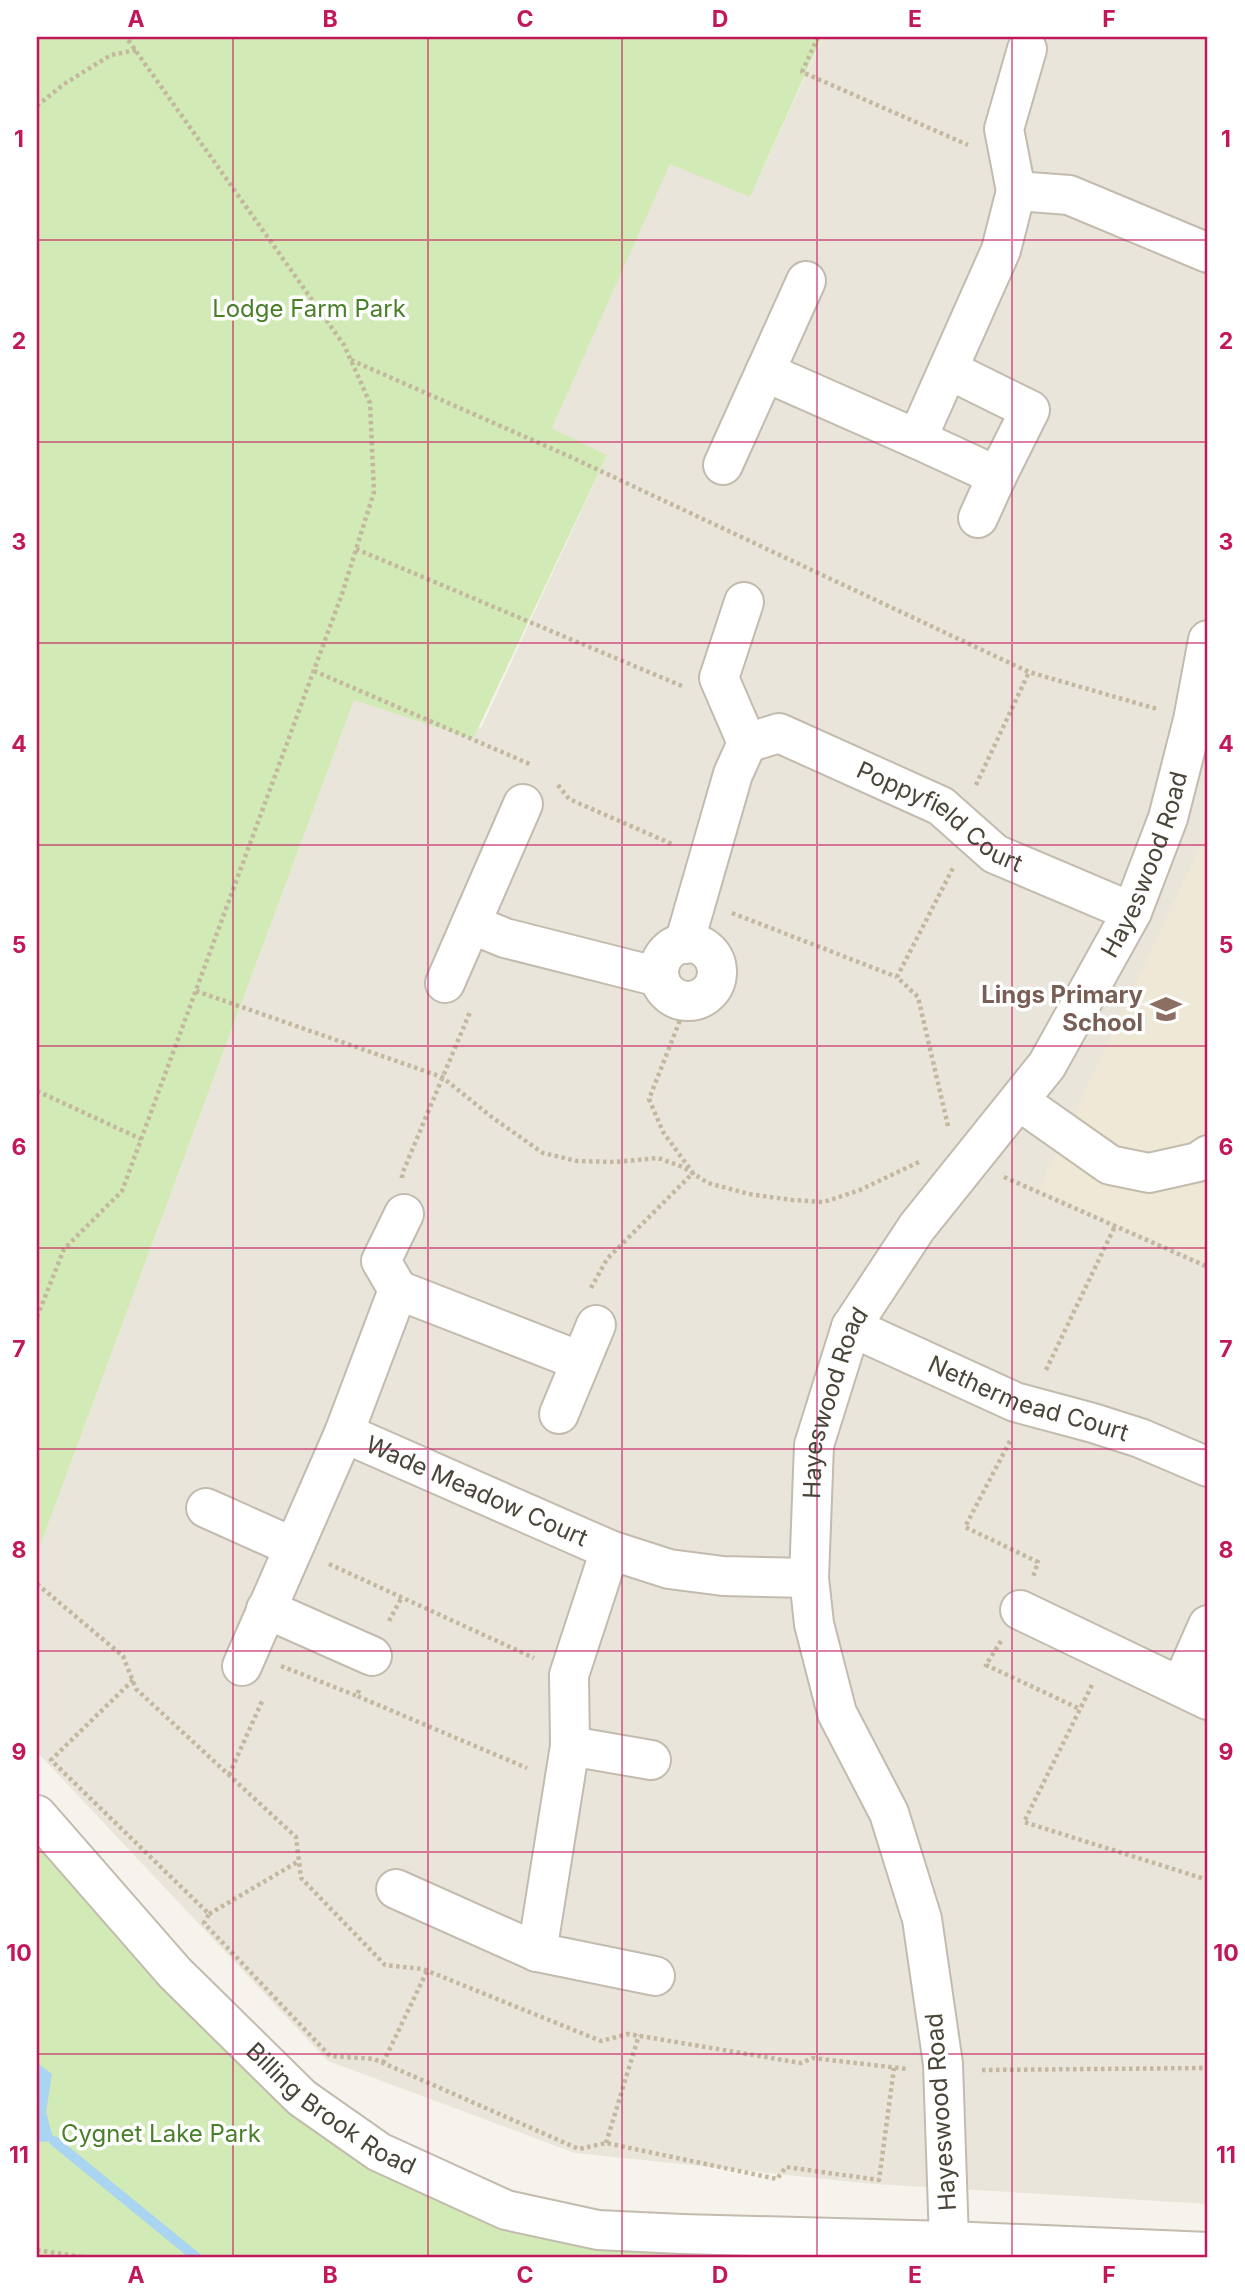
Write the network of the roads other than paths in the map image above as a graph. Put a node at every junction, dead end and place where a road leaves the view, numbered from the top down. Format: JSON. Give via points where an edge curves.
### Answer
{"nodes":[{"id":1,"x":1027,"y":49,"type":"dead end"},
{"id":2,"x":1014,"y":178,"type":"junction"},
{"id":3,"x":1208,"y":253,"type":"edge"},
{"id":4,"x":806,"y":281,"type":"dead end"},
{"id":5,"x":948,"y":370,"type":"junction"},
{"id":6,"x":765,"y":372,"type":"junction"},
{"id":7,"x":917,"y":439,"type":"junction"},
{"id":8,"x":723,"y":465,"type":"dead end"},
{"id":9,"x":997,"y":476,"type":"junction"},
{"id":10,"x":978,"y":518,"type":"dead end"},
{"id":11,"x":744,"y":603,"type":"dead end"},
{"id":12,"x":1208,"y":640,"type":"edge"},
{"id":13,"x":747,"y":743,"type":"junction"},
{"id":14,"x":523,"y":804,"type":"dead end"},
{"id":15,"x":1132,"y":912,"type":"junction"},
{"id":16,"x":471,"y":924,"type":"junction"},
{"id":17,"x":684,"y":944,"type":"junction"},
{"id":18,"x":674,"y":989,"type":"junction"},
{"id":19,"x":459,"y":995,"type":"road end"},
{"id":20,"x":1019,"y":1101,"type":"junction"},
{"id":21,"x":1208,"y":1155,"type":"edge"},
{"id":22,"x":404,"y":1214,"type":"road end"},
{"id":23,"x":398,"y":1290,"type":"junction"},
{"id":24,"x":592,"y":1310,"type":"road end"},
{"id":25,"x":852,"y":1327,"type":"junction"},
{"id":26,"x":580,"y":1361,"type":"junction"},
{"id":27,"x":559,"y":1414,"type":"dead end"},
{"id":28,"x":344,"y":1433,"type":"junction"},
{"id":29,"x":1208,"y":1467,"type":"edge"},
{"id":30,"x":206,"y":1508,"type":"dead end"},
{"id":31,"x":293,"y":1547,"type":"junction"},
{"id":32,"x":610,"y":1550,"type":"junction"},
{"id":33,"x":809,"y":1578,"type":"junction"},
{"id":34,"x":266,"y":1609,"type":"junction"},
{"id":35,"x":1020,"y":1610,"type":"road end"},
{"id":36,"x":1208,"y":1625,"type":"edge"},
{"id":37,"x":372,"y":1656,"type":"road end"},
{"id":38,"x":262,"y":1674,"type":"road end"},
{"id":39,"x":1194,"y":1693,"type":"edge"},
{"id":40,"x":570,"y":1746,"type":"junction"},
{"id":41,"x":651,"y":1760,"type":"dead end"},
{"id":42,"x":37,"y":1815,"type":"edge"},
{"id":43,"x":396,"y":1889,"type":"dead end"},
{"id":44,"x":537,"y":1952,"type":"junction"},
{"id":45,"x":655,"y":1976,"type":"dead end"},
{"id":46,"x":949,"y":2241,"type":"junction"},
{"id":47,"x":720,"y":2246,"type":"edge"},
{"id":48,"x":1208,"y":2252,"type":"edge"}],
"edges":[{"from":1,"to":2,"type":"street","via":[[1004,130]]},
{"from":2,"to":3,"type":"street","via":[[1069,195]]},
{"from":2,"to":5,"type":"street","via":[[1002,250]]},
{"from":4,"to":6,"type":"street"},
{"from":5,"to":7,"type":"street"},
{"from":5,"to":9,"type":"street","via":[[1030,411]]},
{"from":6,"to":7,"type":"street"},
{"from":6,"to":8,"type":"street"},
{"from":7,"to":9,"type":"street"},
{"from":9,"to":10,"type":"street"},
{"from":11,"to":13,"type":"street","via":[[719,678]]},
{"from":12,"to":15,"type":"street","name":"Hayeswood Road","via":[[1168,818]]},
{"from":13,"to":15,"type":"street","name":"Poppyfield Court","via":[[779,733],[941,806],[995,854]]},
{"from":13,"to":17,"type":"street","via":[[733,774]]},
{"from":14,"to":16,"type":"street"},
{"from":15,"to":20,"type":"street","name":"Hayeswood Road","via":[[1047,1065]]},
{"from":16,"to":18,"type":"street"},
{"from":16,"to":19,"type":"street"},
{"from":17,"to":18,"type":"street","via":[[661,961]]},
{"from":17,"to":18,"type":"street","via":[[706,950],[717,970],[712,989],[704,996]]},
{"from":20,"to":21,"type":"street","via":[[1110,1165],[1149,1173],[1198,1162]]},
{"from":20,"to":25,"type":"street","name":"Hayeswood Road","via":[[961,1153]]},
{"from":22,"to":23,"type":"street","via":[[381,1261]]},
{"from":23,"to":26,"type":"street"},
{"from":23,"to":28,"type":"street","name":"Wade Meadow Court"},
{"from":24,"to":26,"type":"street"},
{"from":25,"to":29,"type":"street","name":"Nethermead Court","via":[[1015,1402],[1140,1438]]},
{"from":25,"to":33,"type":"street","name":"Hayeswood Road","via":[[814,1445]]},
{"from":26,"to":27,"type":"street"},
{"from":28,"to":31,"type":"street","name":"Wade Meadow Court"},
{"from":28,"to":32,"type":"street","name":"Wade Meadow Court"},
{"from":30,"to":31,"type":"street"},
{"from":31,"to":34,"type":"street","name":"Wade Meadow Court"},
{"from":32,"to":33,"type":"street","name":"Wade Meadow Court","via":[[669,1569],[723,1576]]},
{"from":32,"to":40,"type":"street","name":"Wade Meadow Court","via":[[569,1675]]},
{"from":33,"to":46,"type":"street","name":"Hayeswood Road","via":[[814,1624],[837,1713],[889,1813],[922,1919],[943,2064]]},
{"from":34,"to":37,"type":"street"},
{"from":34,"to":38,"type":"street","name":"Wade Meadow Court"},
{"from":35,"to":39,"type":"street"},
{"from":36,"to":39,"type":"street"},
{"from":40,"to":41,"type":"street"},
{"from":40,"to":44,"type":"street","name":"Wade Meadow Court"},
{"from":42,"to":47,"type":"street","name":"Billing Brook Road","via":[[175,1973],[233,2031],[302,2098],[379,2152],[506,2210],[597,2230]]},
{"from":43,"to":44,"type":"street"},
{"from":44,"to":45,"type":"street"},
{"from":46,"to":47,"type":"street","name":"Billing Brook Road"},
{"from":46,"to":48,"type":"street","name":"Billing Brook Road"}]}
